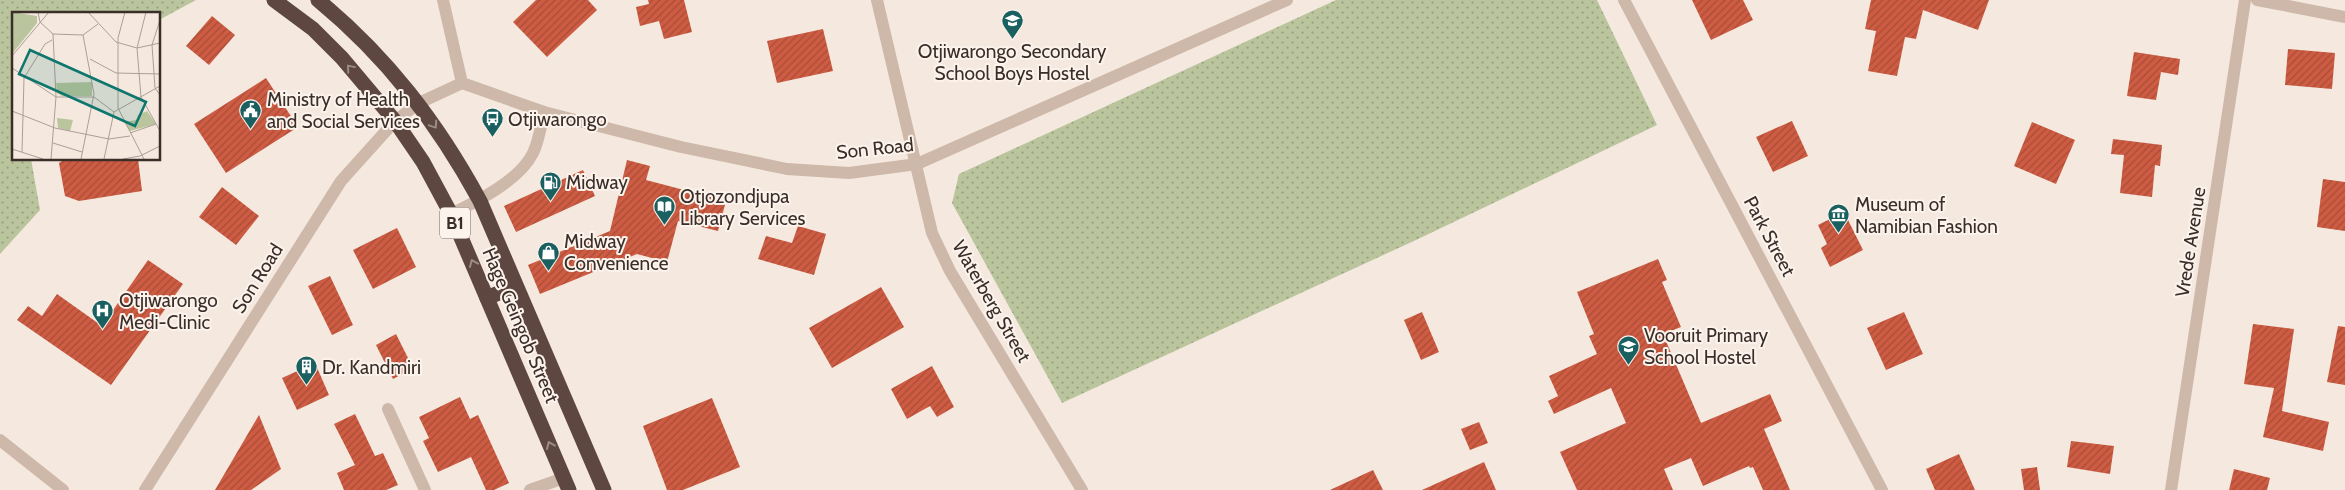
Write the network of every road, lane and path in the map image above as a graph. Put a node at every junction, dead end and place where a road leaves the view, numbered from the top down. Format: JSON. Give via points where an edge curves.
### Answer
{"nodes":[{"id":1,"x":274,"y":0,"type":"edge"},
{"id":2,"x":318,"y":0,"type":"edge"},
{"id":3,"x":443,"y":0,"type":"edge"},
{"id":4,"x":877,"y":0,"type":"edge"},
{"id":5,"x":1287,"y":0,"type":"edge"},
{"id":6,"x":1624,"y":0,"type":"edge"},
{"id":7,"x":2246,"y":0,"type":"edge"},
{"id":8,"x":2257,"y":0,"type":"edge"},
{"id":9,"x":2345,"y":17,"type":"edge"},
{"id":10,"x":462,"y":83,"type":"junction"},
{"id":11,"x":419,"y":103,"type":"junction"},
{"id":12,"x":544,"y":112,"type":"junction"},
{"id":13,"x":395,"y":121,"type":"junction"},
{"id":14,"x":917,"y":164,"type":"junction"},
{"id":15,"x":480,"y":200,"type":"junction"},
{"id":16,"x":451,"y":214,"type":"junction"},
{"id":17,"x":515,"y":286,"type":"junction"},
{"id":18,"x":487,"y":298,"type":"junction"},
{"id":19,"x":388,"y":410,"type":"dead end"},
{"id":20,"x":0,"y":440,"type":"edge"},
{"id":21,"x":566,"y":484,"type":"edge"},
{"id":22,"x":63,"y":490,"type":"edge"},
{"id":23,"x":146,"y":490,"type":"edge"},
{"id":24,"x":425,"y":490,"type":"edge"},
{"id":25,"x":530,"y":490,"type":"edge"},
{"id":26,"x":604,"y":490,"type":"edge"},
{"id":27,"x":1082,"y":490,"type":"edge"},
{"id":28,"x":1882,"y":490,"type":"edge"},
{"id":29,"x":2171,"y":490,"type":"edge"}],
"edges":[{"from":13,"to":1,"type":"highway","name":"Hage Geingob Street","number":"B1","one_way":true,"via":[[331,47]]},
{"from":2,"to":11,"type":"highway","name":"Hage Geingob Street","number":"B1","via":[[345,22]]},
{"from":3,"to":10,"type":"street"},
{"from":4,"to":14,"type":"street","name":"Waterberg Street"},
{"from":5,"to":14,"type":"street","name":"Son Road"},
{"from":6,"to":28,"type":"street","name":"Park Street"},
{"from":7,"to":29,"type":"street","name":"Vrede Avenue"},
{"from":8,"to":9,"type":"street"},
{"from":10,"to":11,"type":"street"},
{"from":10,"to":12,"type":"street","name":"Son Road"},
{"from":11,"to":13,"type":"street","name":"Son Road"},
{"from":11,"to":15,"type":"highway","name":"Hage Geingob Street","number":"B1","one_way":true},
{"from":12,"to":14,"type":"street","name":"Son Road","via":[[681,147],[787,169],[849,173]]},
{"from":12,"to":15,"type":"street","via":[[535,150],[523,168]]},
{"from":13,"to":16,"type":"highway","name":"Hage Geingob Street","number":"B1","via":[[423,162]]},
{"from":13,"to":23,"type":"street","name":"Son Road","via":[[341,181]]},
{"from":14,"to":27,"type":"street","name":"Waterberg Street","via":[[932,233],[950,271]]},
{"from":15,"to":16,"type":"street"},
{"from":15,"to":17,"type":"highway","name":"Hage Geingob Street","number":"B1"},
{"from":18,"to":16,"type":"highway","name":"Hage Geingob Street","number":"B1","one_way":true},
{"from":17,"to":18,"type":"highway"},
{"from":17,"to":26,"type":"highway","name":"Hage Geingob Street","number":"B1"},
{"from":21,"to":18,"type":"highway","name":"Hage Geingob Street","number":"B1","one_way":true},
{"from":19,"to":24,"type":"street"},
{"from":20,"to":22,"type":"street"},
{"from":21,"to":25,"type":"street"}]}
